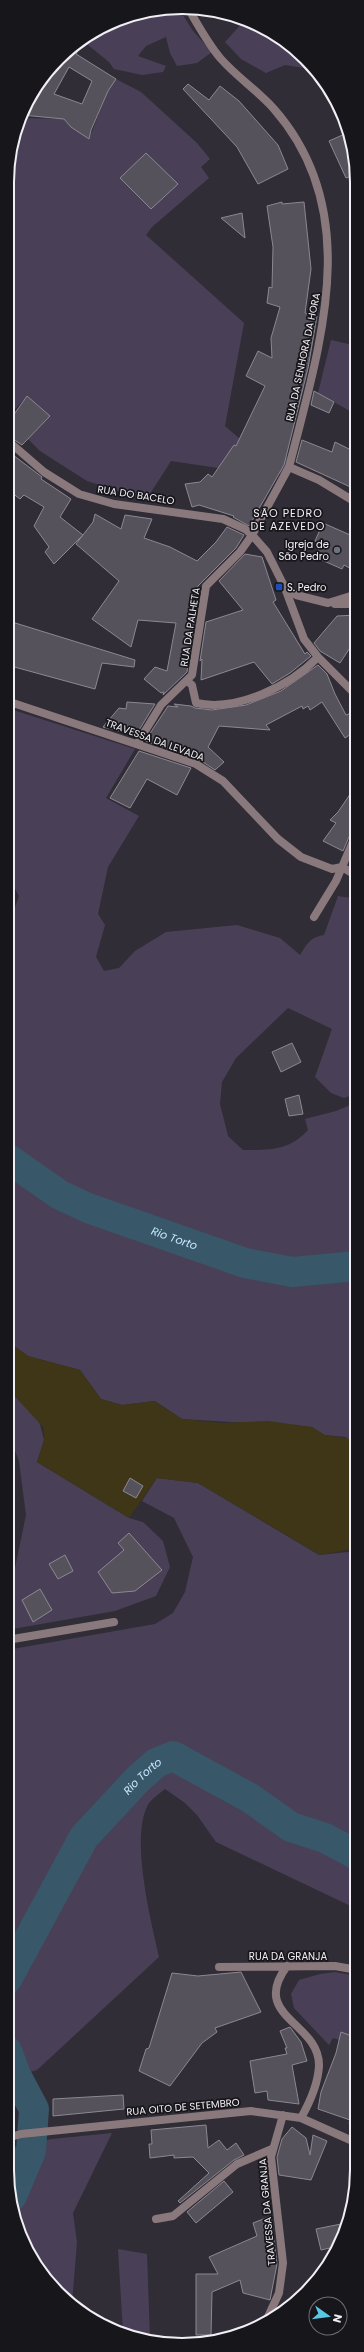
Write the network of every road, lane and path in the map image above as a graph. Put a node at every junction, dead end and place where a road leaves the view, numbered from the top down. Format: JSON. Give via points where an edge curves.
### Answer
{"nodes":[{"id":1,"x":192,"y":14,"type":"edge"},
{"id":2,"x":14,"y":446,"type":"edge"},
{"id":3,"x":289,"y":467,"type":"junction"},
{"id":4,"x":350,"y":499,"type":"edge"},
{"id":5,"x":252,"y":535,"type":"junction"},
{"id":6,"x":285,"y":588,"type":"junction"},
{"id":7,"x":350,"y":596,"type":"edge"},
{"id":8,"x":328,"y":603,"type":"junction"},
{"id":9,"x":350,"y":604,"type":"edge"},
{"id":10,"x":318,"y":658,"type":"junction"},
{"id":11,"x":187,"y":681,"type":"junction"},
{"id":12,"x":350,"y":689,"type":"edge"},
{"id":13,"x":14,"y":703,"type":"edge"},
{"id":14,"x":137,"y":744,"type":"junction"},
{"id":15,"x":350,"y":848,"type":"edge"},
{"id":16,"x":342,"y":867,"type":"junction"},
{"id":17,"x":350,"y":872,"type":"edge"},
{"id":18,"x":314,"y":917,"type":"dead end"},
{"id":19,"x":114,"y":1622,"type":"dead end"},
{"id":20,"x":14,"y":1639,"type":"edge"},
{"id":21,"x":287,"y":1966,"type":"junction"},
{"id":22,"x":219,"y":1967,"type":"dead end"},
{"id":23,"x":350,"y":1969,"type":"edge"},
{"id":24,"x":283,"y":2115,"type":"junction"},
{"id":25,"x":301,"y":2118,"type":"junction"},
{"id":26,"x":14,"y":2136,"type":"edge"},
{"id":27,"x":350,"y":2141,"type":"edge"},
{"id":28,"x":272,"y":2149,"type":"junction"},
{"id":29,"x":156,"y":2219,"type":"dead end"},
{"id":30,"x":270,"y":2313,"type":"edge"}],
"edges":[{"from":1,"to":3,"type":"street","name":"RUA DA SENHORA DA HORA","via":[[221,59],[274,109],[294,137],[306,154],[320,194],[329,272],[327,301]]},
{"from":2,"to":5,"type":"street","name":"RUA DO BACELO","via":[[44,472],[79,494],[114,504],[223,519],[246,529]]},
{"from":3,"to":4,"type":"street","via":[[319,480]]},
{"from":3,"to":5,"type":"street","name":"RUA DA SENHORA DA HORA"},
{"from":5,"to":6,"type":"street","name":"RUA DO BACELO","via":[[267,552]]},
{"from":5,"to":11,"type":"street","name":"RUA DA PALHETA","via":[[240,552],[206,586],[192,675]]},
{"from":6,"to":8,"type":"street","via":[[296,595]]},
{"from":6,"to":10,"type":"street","name":"RUA DO BACELO","via":[[304,639]]},
{"from":7,"to":8,"type":"street"},
{"from":8,"to":9,"type":"street"},
{"from":10,"to":11,"type":"street","via":[[306,670],[283,685],[262,694],[223,704],[196,703],[192,685]]},
{"from":10,"to":12,"type":"street"},
{"from":11,"to":14,"type":"street","name":"RUA DA PALHETA","via":[[161,705]]},
{"from":13,"to":14,"type":"street","name":"TRAVESSA DA LEVADA"},
{"from":14,"to":16,"type":"street","name":"TRAVESSA DA LEVADA","via":[[196,764],[208,771],[223,781],[278,839],[301,857],[332,869]]},
{"from":15,"to":16,"type":"street"},
{"from":16,"to":17,"type":"street","name":"TRAVESSA DA LEVADA"},
{"from":16,"to":18,"type":"street"},
{"from":19,"to":20,"type":"street"},
{"from":21,"to":22,"type":"street","name":"RUA DA GRANJA"},
{"from":21,"to":23,"type":"street","name":"RUA DA GRANJA","via":[[335,1966]]},
{"from":21,"to":25,"type":"street","via":[[278,1979],[276,1995],[283,2012],[310,2039],[317,2052],[319,2065],[314,2091]]},
{"from":24,"to":25,"type":"street","name":"RUA OITO DE SETEMBRO"},
{"from":24,"to":26,"type":"street","name":"RUA OITO DE SETEMBRO","via":[[251,2111]]},
{"from":24,"to":28,"type":"street","name":"TRAVESSA DA GRANJA"},
{"from":25,"to":27,"type":"street","name":"RUA OITO DE SETEMBRO"},
{"from":28,"to":29,"type":"street","name":"TRAVESSA DA GRANJA","via":[[237,2164],[173,2216]]},
{"from":28,"to":30,"type":"street","name":"TRAVESSA DA GRANJA","via":[[273,2192],[283,2263],[279,2294]]}]}
